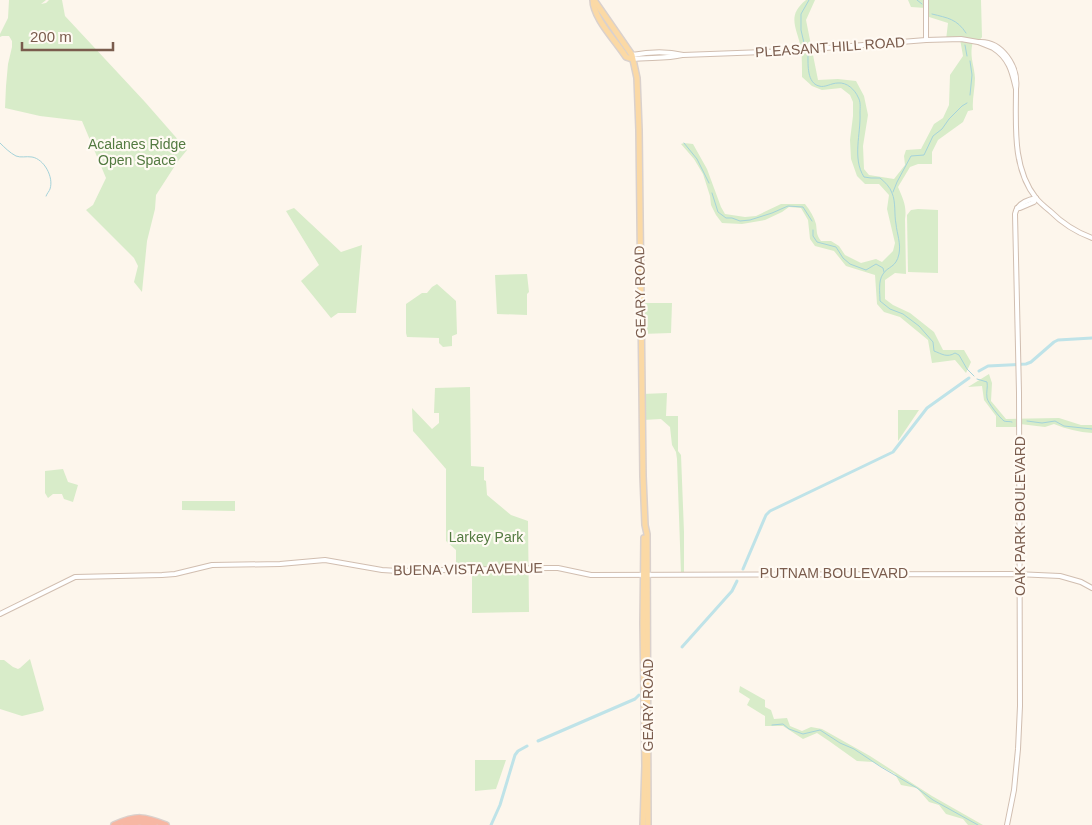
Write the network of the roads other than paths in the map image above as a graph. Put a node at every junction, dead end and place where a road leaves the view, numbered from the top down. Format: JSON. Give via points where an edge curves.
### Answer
{"nodes":[{"id":1,"x":593,"y":0,"type":"edge"},
{"id":2,"x":926,"y":0,"type":"edge"},
{"id":3,"x":926,"y":40,"type":"junction"},
{"id":4,"x":632,"y":57,"type":"junction"},
{"id":5,"x":1036,"y":198,"type":"junction"},
{"id":6,"x":1092,"y":238,"type":"edge"},
{"id":7,"x":645,"y":574,"type":"junction"},
{"id":8,"x":1020,"y":574,"type":"junction"},
{"id":9,"x":1092,"y":588,"type":"edge"},
{"id":10,"x":0,"y":614,"type":"edge"},
{"id":11,"x":646,"y":788,"type":"junction"},
{"id":12,"x":114,"y":825,"type":"edge"},
{"id":13,"x":125,"y":825,"type":"edge"},
{"id":14,"x":154,"y":825,"type":"edge"},
{"id":15,"x":166,"y":825,"type":"edge"},
{"id":16,"x":643,"y":825,"type":"edge"},
{"id":17,"x":648,"y":825,"type":"edge"},
{"id":18,"x":1007,"y":825,"type":"edge"}],
"edges":[{"from":1,"to":4,"type":"main road","name":"GEARY ROAD","via":[[599,19],[613,32],[626,56]]},
{"from":2,"to":3,"type":"street"},
{"from":3,"to":4,"type":"street","name":"PLEASANT HILL ROAD","via":[[788,51]]},
{"from":3,"to":5,"type":"street","name":"PLEASANT HILL ROAD","via":[[978,42],[1005,60],[1016,89],[1016,144],[1026,182]]},
{"from":4,"to":7,"type":"main road","name":"GEARY ROAD","via":[[637,78],[639,134],[643,476],[647,534]]},
{"from":5,"to":6,"type":"street","name":"PLEASANT HILL ROAD","via":[[1066,224]]},
{"from":5,"to":8,"type":"street","name":"OAK PARK BOULEVARD","via":[[1034,202],[1017,208],[1015,214]]},
{"from":7,"to":8,"type":"street","name":"PUTNAM BOULEVARD"},
{"from":7,"to":10,"type":"street","name":"BUENA VISTA AVENUE","via":[[590,575],[558,568],[398,571],[325,560],[212,565],[175,574],[75,577]]},
{"from":7,"to":11,"type":"main road","name":"GEARY ROAD"},
{"from":8,"to":9,"type":"street","name":"PUTNAM BOULEVARD","via":[[1060,576]]},
{"from":8,"to":18,"type":"street","name":"OAK PARK BOULEVARD","via":[[1018,749]]},
{"from":11,"to":16,"type":"main road","name":"GEARY ROAD"},
{"from":11,"to":17,"type":"main road","name":"GEARY ROAD"},
{"from":12,"to":15,"type":"highway","via":[[138,817]]},
{"from":13,"to":14,"type":"highway","via":[[136,822]]}]}
